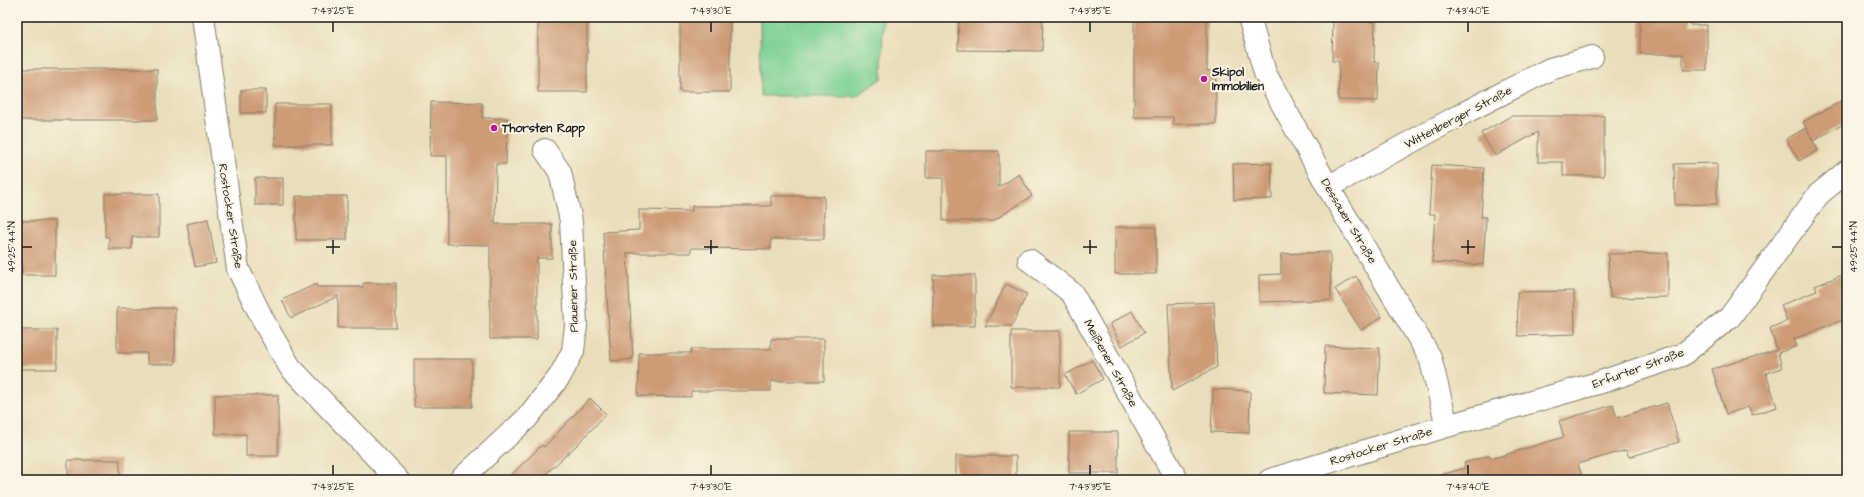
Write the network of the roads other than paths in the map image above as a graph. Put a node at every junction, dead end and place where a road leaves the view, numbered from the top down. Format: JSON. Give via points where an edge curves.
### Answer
{"nodes":[{"id":1,"x":203,"y":17,"type":"edge"},
{"id":2,"x":1249,"y":17,"type":"edge"},
{"id":3,"x":1592,"y":57,"type":"dead end"},
{"id":4,"x":545,"y":150,"type":"dead end"},
{"id":5,"x":1847,"y":171,"type":"edge"},
{"id":6,"x":1328,"y":187,"type":"junction"},
{"id":7,"x":1029,"y":260,"type":"dead end"},
{"id":8,"x":1447,"y":426,"type":"junction"},
{"id":9,"x":398,"y":480,"type":"edge"},
{"id":10,"x":460,"y":480,"type":"edge"},
{"id":11,"x":1177,"y":480,"type":"edge"},
{"id":12,"x":1270,"y":480,"type":"edge"}],
"edges":[{"from":1,"to":9,"type":"street","name":"Rostocker Straße","via":[[238,269],[290,367]]},
{"from":2,"to":6,"type":"street","name":"Dessauer Straße","via":[[1265,73]]},
{"from":3,"to":6,"type":"street","name":"Wittenberger Straße","via":[[1550,69]]},
{"from":4,"to":10,"type":"street","name":"Plauener Straße","via":[[560,172],[571,222],[576,325],[573,351],[560,376],[527,418]]},
{"from":5,"to":8,"type":"street","name":"Erfurter Straße","via":[[1818,195],[1730,317],[1682,355],[1598,383]]},
{"from":6,"to":8,"type":"street","name":"Dessauer Straße","via":[[1430,357]]},
{"from":7,"to":11,"type":"street","name":"Meißener Straße","via":[[1072,293]]},
{"from":8,"to":12,"type":"street","name":"Rostocker Straße"}]}
